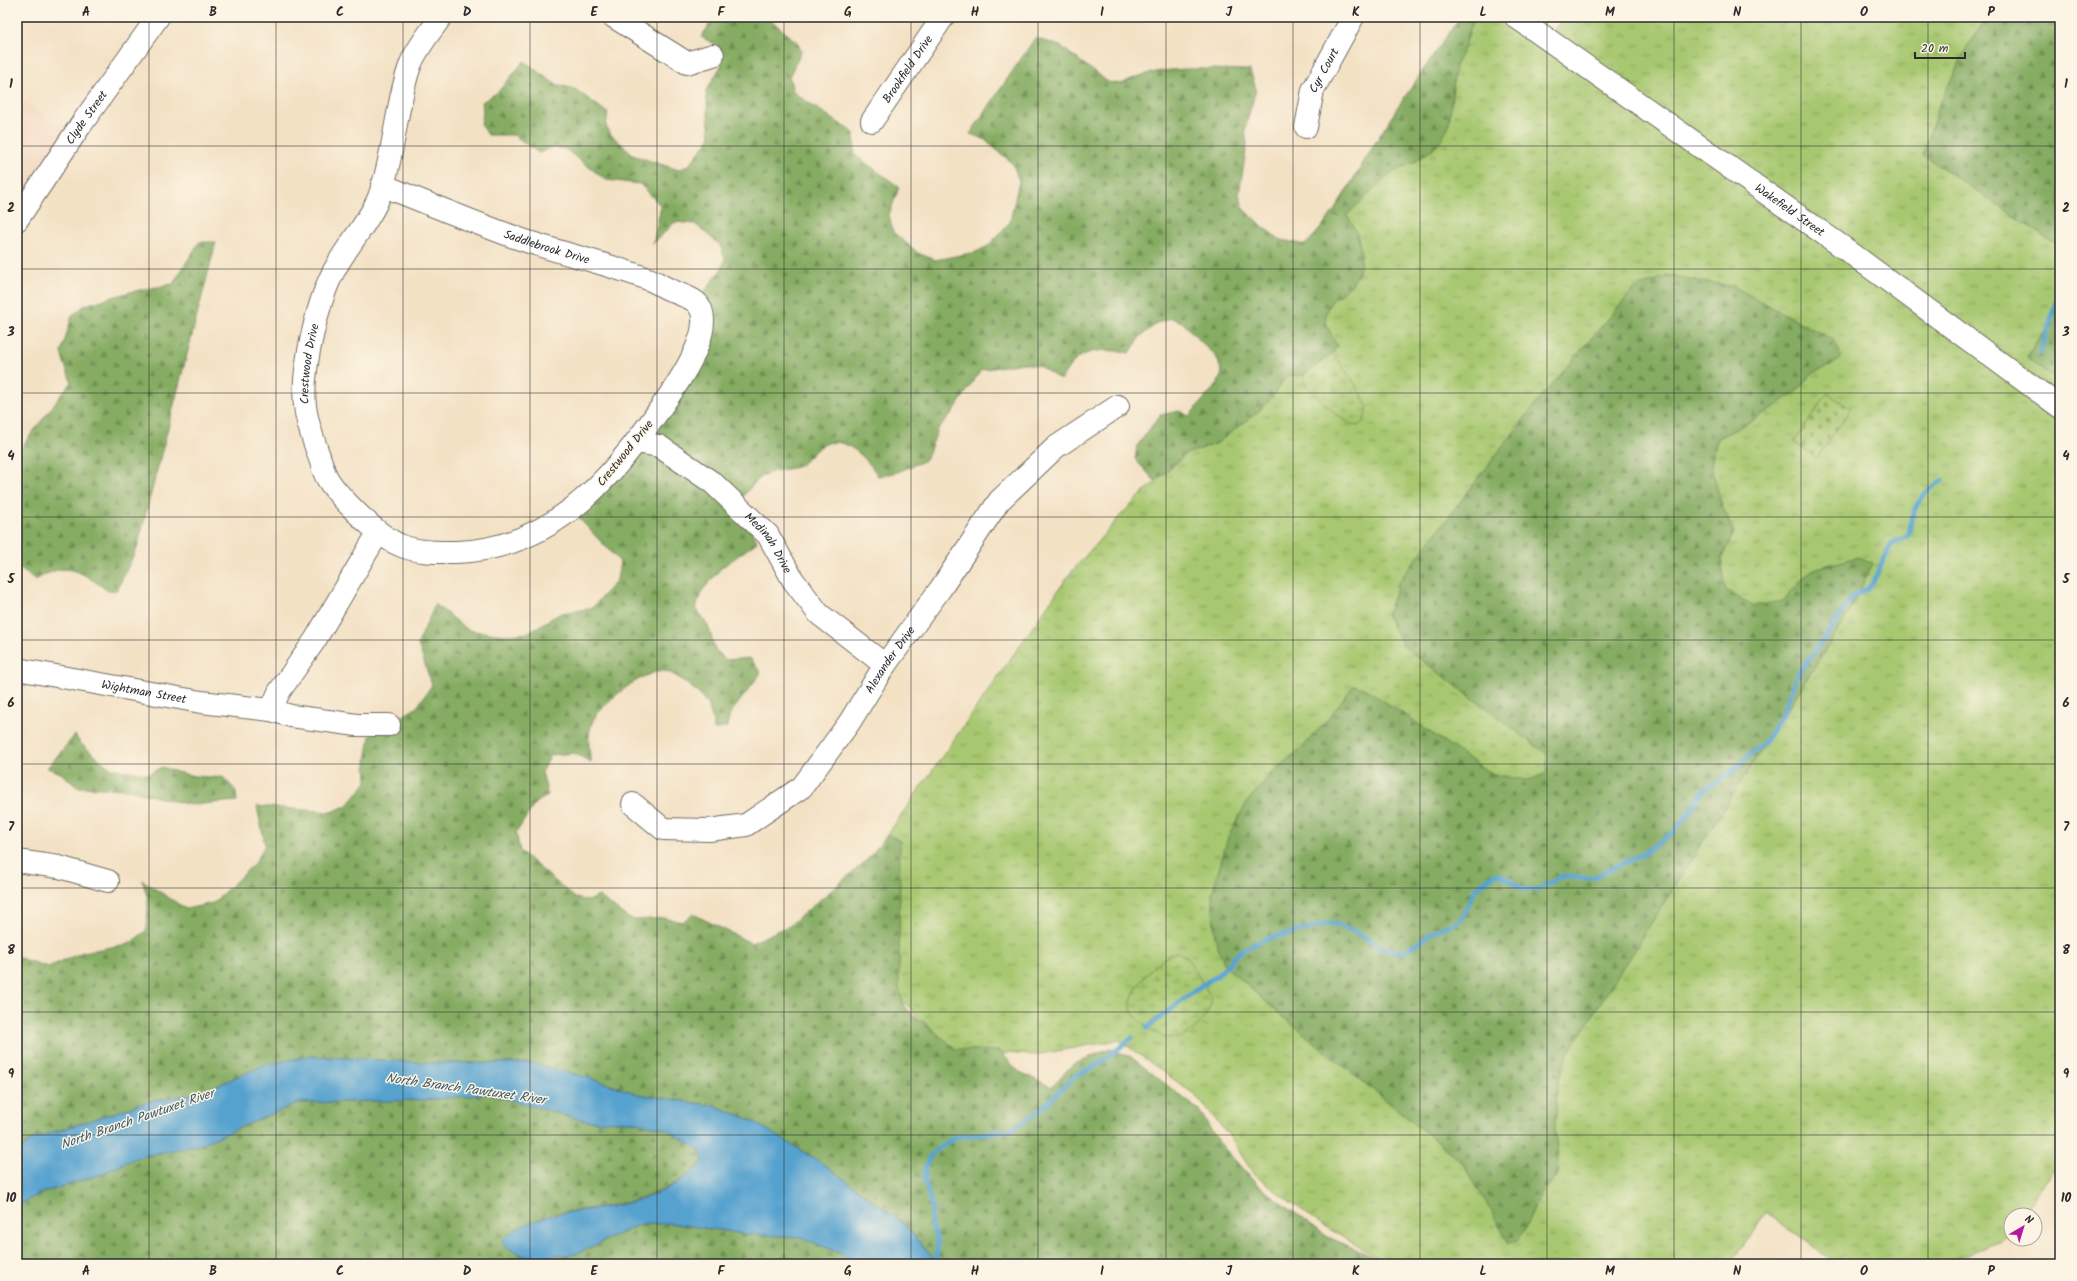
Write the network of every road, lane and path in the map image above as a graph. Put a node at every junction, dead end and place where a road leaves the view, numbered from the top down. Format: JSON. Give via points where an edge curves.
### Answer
{"nodes":[{"id":1,"x":158,"y":17,"type":"edge"},
{"id":2,"x":441,"y":17,"type":"edge"},
{"id":3,"x":614,"y":17,"type":"edge"},
{"id":4,"x":1353,"y":17,"type":"edge"},
{"id":5,"x":1516,"y":17,"type":"edge"},
{"id":6,"x":938,"y":19,"type":"edge"},
{"id":7,"x":713,"y":56,"type":"dead end"},
{"id":8,"x":872,"y":121,"type":"dead end"},
{"id":9,"x":1306,"y":127,"type":"dead end"},
{"id":10,"x":382,"y":186,"type":"junction"},
{"id":11,"x":17,"y":220,"type":"edge"},
{"id":12,"x":703,"y":316,"type":"joint"},
{"id":13,"x":1118,"y":406,"type":"dead end"},
{"id":14,"x":2060,"y":408,"type":"edge"},
{"id":15,"x":636,"y":442,"type":"junction"},
{"id":16,"x":378,"y":533,"type":"junction"},
{"id":17,"x":885,"y":665,"type":"junction"},
{"id":18,"x":17,"y":669,"type":"edge"},
{"id":19,"x":271,"y":710,"type":"junction"},
{"id":20,"x":389,"y":724,"type":"dead end"},
{"id":21,"x":633,"y":804,"type":"dead end"},
{"id":22,"x":17,"y":861,"type":"edge"},
{"id":23,"x":108,"y":881,"type":"dead end"}],
"edges":[{"from":1,"to":11,"type":"street","name":"Clyde Street"},
{"from":2,"to":10,"type":"street","name":"Crestwood Drive","via":[[412,62],[403,89]]},
{"from":3,"to":7,"type":"street","via":[[688,63]]},
{"from":4,"to":9,"type":"street","name":"Cyr Court","via":[[1313,90]]},
{"from":5,"to":14,"type":"street","name":"Wakefield Street","via":[[1850,252]]},
{"from":6,"to":8,"type":"street","name":"Brookfield Drive"},
{"from":10,"to":12,"type":"street","name":"Saddlebrook Drive","via":[[518,238],[649,279],[696,302]]},
{"from":10,"to":16,"type":"street","name":"Crestwood Drive","via":[[371,213],[329,280],[306,364],[304,390],[307,420],[327,478],[344,502]]},
{"from":12,"to":15,"type":"street","name":"Crestwood Drive","via":[[703,329],[687,368]]},
{"from":13,"to":17,"type":"street","name":"Alexander Drive","via":[[1056,447],[999,501],[941,588]]},
{"from":15,"to":16,"type":"street","name":"Crestwood Drive","via":[[607,478],[578,506],[532,533],[502,545],[469,551],[412,550],[395,544]]},
{"from":15,"to":17,"type":"street","name":"Medinah Drive","via":[[659,446],[713,483],[768,535],[793,580],[819,614]]},
{"from":16,"to":19,"type":"street","via":[[315,640],[279,692]]},
{"from":17,"to":21,"type":"street","name":"Alexander Drive","via":[[849,723],[802,787],[746,826],[709,830],[663,829]]},
{"from":18,"to":19,"type":"street","name":"Wightman Street","via":[[201,702]]},
{"from":19,"to":20,"type":"street","name":"Wightman Street","via":[[291,716],[357,725]]},
{"from":22,"to":23,"type":"street","via":[[59,867]]}]}
